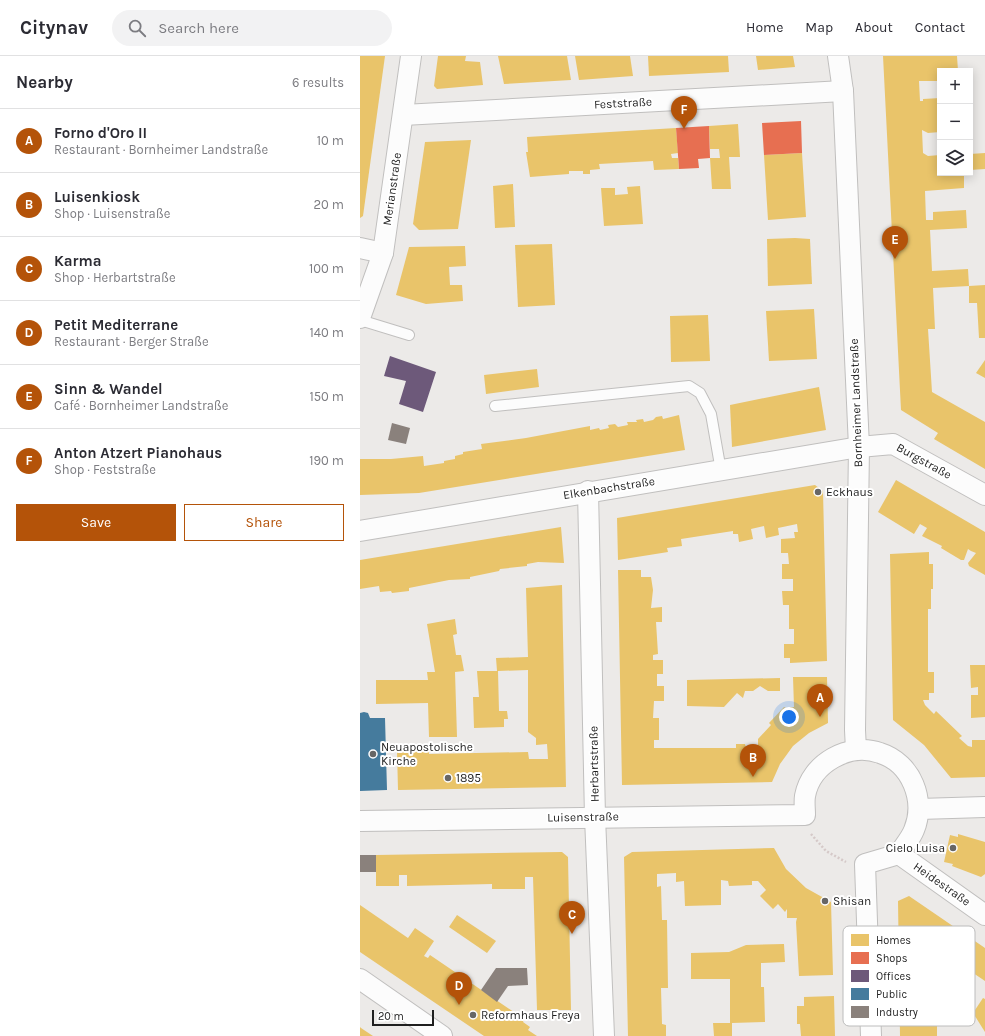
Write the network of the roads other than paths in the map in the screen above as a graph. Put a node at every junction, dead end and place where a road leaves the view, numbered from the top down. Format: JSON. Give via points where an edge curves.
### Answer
{"nodes":[{"id":1,"x":411,"y":56,"type":"edge"},
{"id":2,"x":838,"y":56,"type":"edge"},
{"id":3,"x":843,"y":91,"type":"junction"},
{"id":4,"x":403,"y":115,"type":"junction"},
{"id":5,"x":360,"y":248,"type":"edge"},
{"id":6,"x":383,"y":253,"type":"junction"},
{"id":7,"x":360,"y":319,"type":"edge"},
{"id":8,"x":408,"y":335,"type":"dead end"},
{"id":9,"x":495,"y":406,"type":"dead end"},
{"id":10,"x":859,"y":447,"type":"junction"},
{"id":11,"x":721,"y":471,"type":"junction"},
{"id":12,"x":588,"y":491,"type":"junction"},
{"id":13,"x":985,"y":495,"type":"edge"},
{"id":14,"x":360,"y":531,"type":"edge"},
{"id":15,"x":856,"y":750,"type":"junction"},
{"id":16,"x":985,"y":807,"type":"edge"},
{"id":17,"x":919,"y":809,"type":"junction"},
{"id":18,"x":595,"y":817,"type":"junction"},
{"id":19,"x":360,"y":821,"type":"edge"},
{"id":20,"x":899,"y":854,"type":"junction"},
{"id":21,"x":985,"y":915,"type":"edge"},
{"id":22,"x":867,"y":926,"type":"edge"},
{"id":23,"x":360,"y":979,"type":"edge"},
{"id":24,"x":871,"y":1026,"type":"edge"},
{"id":25,"x":442,"y":1036,"type":"edge"},
{"id":26,"x":604,"y":1036,"type":"edge"},
{"id":27,"x":871,"y":1036,"type":"edge"}],
"edges":[{"from":1,"to":4,"type":"street","name":"Merianstraße"},
{"from":2,"to":3,"type":"street","name":"Bornheimer Landstraße"},
{"from":3,"to":4,"type":"street","name":"Feststraße"},
{"from":3,"to":10,"type":"street","name":"Bornheimer Landstraße"},
{"from":4,"to":6,"type":"street","name":"Merianstraße"},
{"from":5,"to":6,"type":"street"},
{"from":6,"to":7,"type":"street","name":"Merianstraße"},
{"from":7,"to":8,"type":"lane"},
{"from":9,"to":11,"type":"lane","via":[[689,386],[700,393],[711,414]]},
{"from":10,"to":11,"type":"street","name":"Elkenbachstraße"},
{"from":10,"to":13,"type":"street","name":"Burgstraße","via":[[893,444]]},
{"from":10,"to":15,"type":"street","name":"Bornheimer Landstraße"},
{"from":11,"to":12,"type":"street","name":"Elkenbachstraße"},
{"from":12,"to":14,"type":"street","name":"Elkenbachstraße"},
{"from":12,"to":18,"type":"street","name":"Herbartstraße"},
{"from":15,"to":17,"type":"street","via":[[880,753],[901,765],[915,785]]},
{"from":15,"to":18,"type":"street","name":"Luisenstraße","via":[[838,754],[823,764],[811,779],[805,796],[805,815]]},
{"from":16,"to":17,"type":"street"},
{"from":17,"to":20,"type":"street","via":[[914,831]]},
{"from":18,"to":19,"type":"street","name":"Luisenstraße"},
{"from":18,"to":26,"type":"street","name":"Herbartstraße"},
{"from":20,"to":21,"type":"street","name":"Heidestraße"},
{"from":20,"to":22,"type":"street","via":[[865,864]]},
{"from":23,"to":25,"type":"street"},
{"from":24,"to":27,"type":"street"}]}
